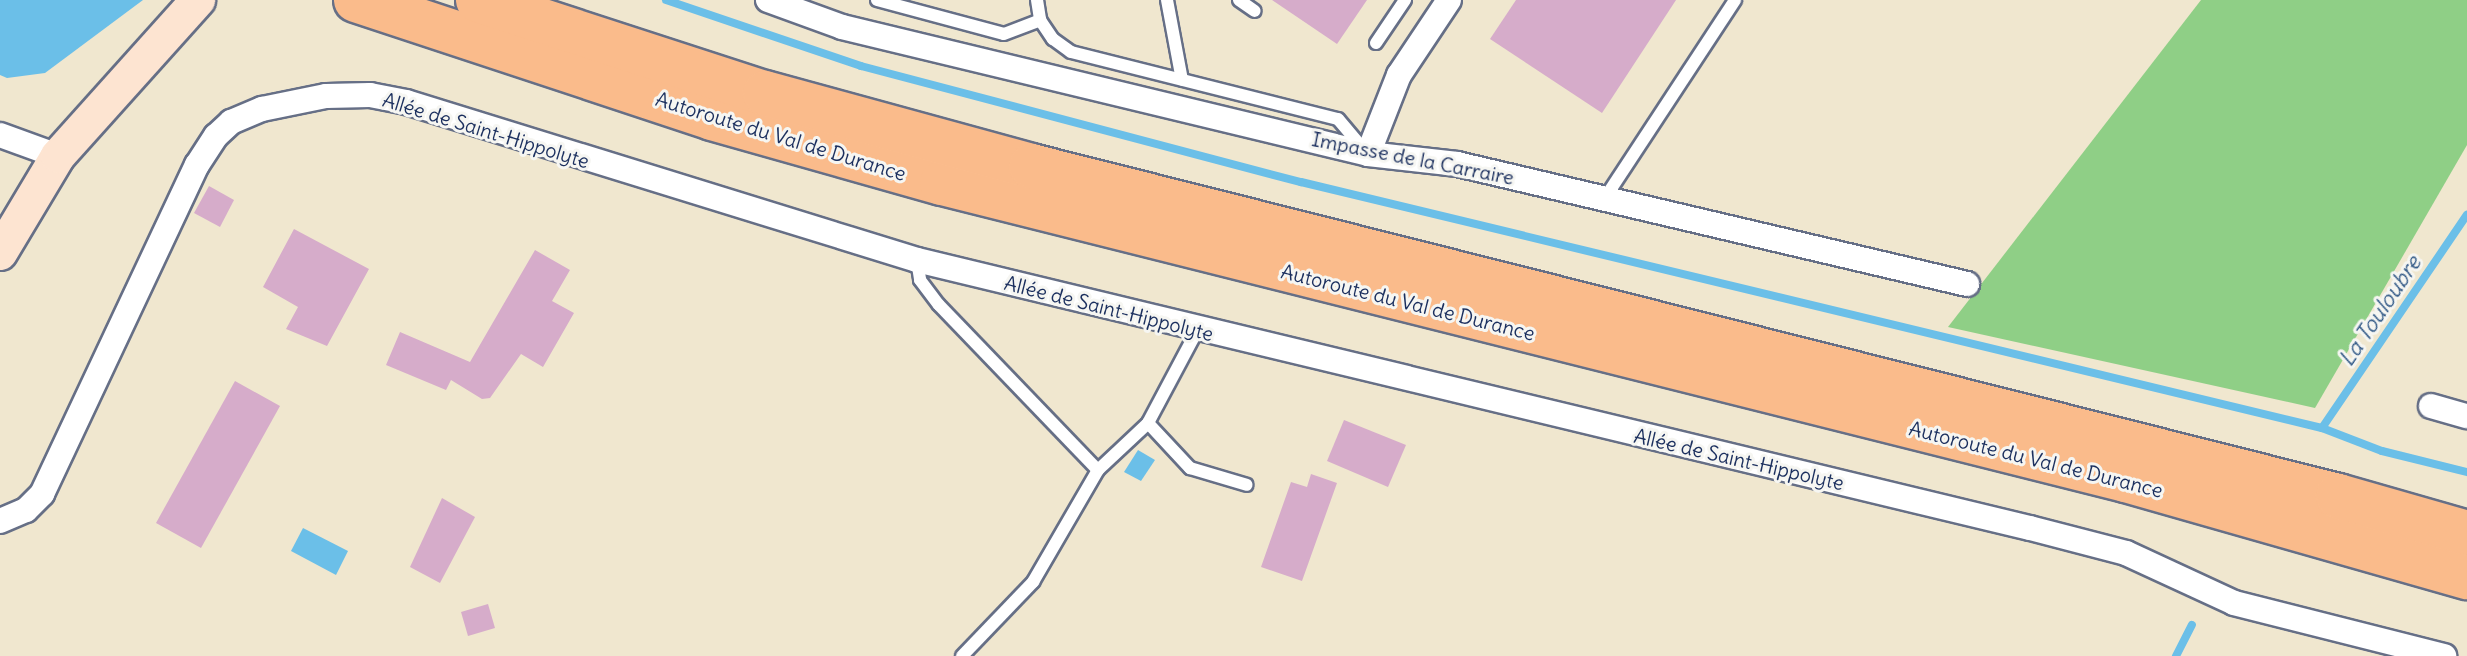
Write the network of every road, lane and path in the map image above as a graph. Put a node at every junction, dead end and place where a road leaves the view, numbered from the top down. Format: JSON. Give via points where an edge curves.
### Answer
{"nodes":[{"id":1,"x":198,"y":0,"type":"edge"},
{"id":2,"x":356,"y":0,"type":"edge"},
{"id":3,"x":478,"y":0,"type":"edge"},
{"id":4,"x":768,"y":0,"type":"edge"},
{"id":5,"x":877,"y":0,"type":"edge"},
{"id":6,"x":1037,"y":0,"type":"edge"},
{"id":7,"x":1167,"y":0,"type":"edge"},
{"id":8,"x":1239,"y":0,"type":"edge"},
{"id":9,"x":1405,"y":0,"type":"edge"},
{"id":10,"x":1449,"y":0,"type":"edge"},
{"id":11,"x":1735,"y":0,"type":"edge"},
{"id":12,"x":1255,"y":11,"type":"dead end"},
{"id":13,"x":1040,"y":20,"type":"junction"},
{"id":14,"x":1376,"y":43,"type":"dead end"},
{"id":15,"x":1182,"y":80,"type":"junction"},
{"id":16,"x":0,"y":135,"type":"edge"},
{"id":17,"x":1368,"y":154,"type":"junction"},
{"id":18,"x":58,"y":156,"type":"junction"},
{"id":19,"x":1605,"y":198,"type":"junction"},
{"id":20,"x":0,"y":253,"type":"edge"},
{"id":21,"x":917,"y":260,"type":"junction"},
{"id":22,"x":1967,"y":284,"type":"dead end"},
{"id":23,"x":1197,"y":331,"type":"junction"},
{"id":24,"x":2431,"y":406,"type":"dead end"},
{"id":25,"x":2467,"y":416,"type":"edge"},
{"id":26,"x":1148,"y":423,"type":"junction"},
{"id":27,"x":1098,"y":470,"type":"junction"},
{"id":28,"x":1247,"y":485,"type":"dead end"},
{"id":29,"x":0,"y":521,"type":"edge"},
{"id":30,"x":2467,"y":533,"type":"edge"},
{"id":31,"x":2467,"y":577,"type":"edge"},
{"id":32,"x":962,"y":656,"type":"edge"},
{"id":33,"x":2444,"y":656,"type":"edge"}],
"edges":[{"from":1,"to":18,"type":"street"},
{"from":2,"to":31,"type":"highway","name":"Autoroute du Val de Durance","via":[[712,118],[942,183],[2126,480]]},
{"from":3,"to":30,"type":"highway","name":"Autoroute du Val de Durance","via":[[765,93],[1031,166],[2323,492]]},
{"from":4,"to":17,"type":"street","name":"Impasse de la Carraire","via":[[842,27]]},
{"from":5,"to":13,"type":"lane","via":[[1004,34]]},
{"from":6,"to":13,"type":"lane"},
{"from":7,"to":15,"type":"lane"},
{"from":8,"to":12,"type":"lane"},
{"from":9,"to":14,"type":"lane"},
{"from":10,"to":17,"type":"street","via":[[1399,75]]},
{"from":11,"to":19,"type":"lane"},
{"from":13,"to":15,"type":"lane","via":[[1071,52]]},
{"from":15,"to":17,"type":"lane","via":[[1338,119]]},
{"from":16,"to":18,"type":"street"},
{"from":17,"to":19,"type":"street","name":"Impasse de la Carraire","via":[[1429,158]]},
{"from":18,"to":20,"type":"street"},
{"from":19,"to":22,"type":"street","name":"Impasse de la Carraire"},
{"from":21,"to":23,"type":"street","name":"Allée de Saint-Hippolyte"},
{"from":21,"to":27,"type":"lane","via":[[920,280],[939,305]]},
{"from":21,"to":29,"type":"street","name":"Allée de Saint-Hippolyte","via":[[406,102],[326,96],[262,109],[231,122],[197,165],[42,494],[26,510]]},
{"from":23,"to":26,"type":"lane"},
{"from":23,"to":33,"type":"street","name":"Allée de Saint-Hippolyte","via":[[2126,553],[2234,603]]},
{"from":24,"to":25,"type":"street"},
{"from":26,"to":27,"type":"lane"},
{"from":26,"to":28,"type":"lane","via":[[1190,468]]},
{"from":27,"to":32,"type":"lane","via":[[1033,582]]}]}
